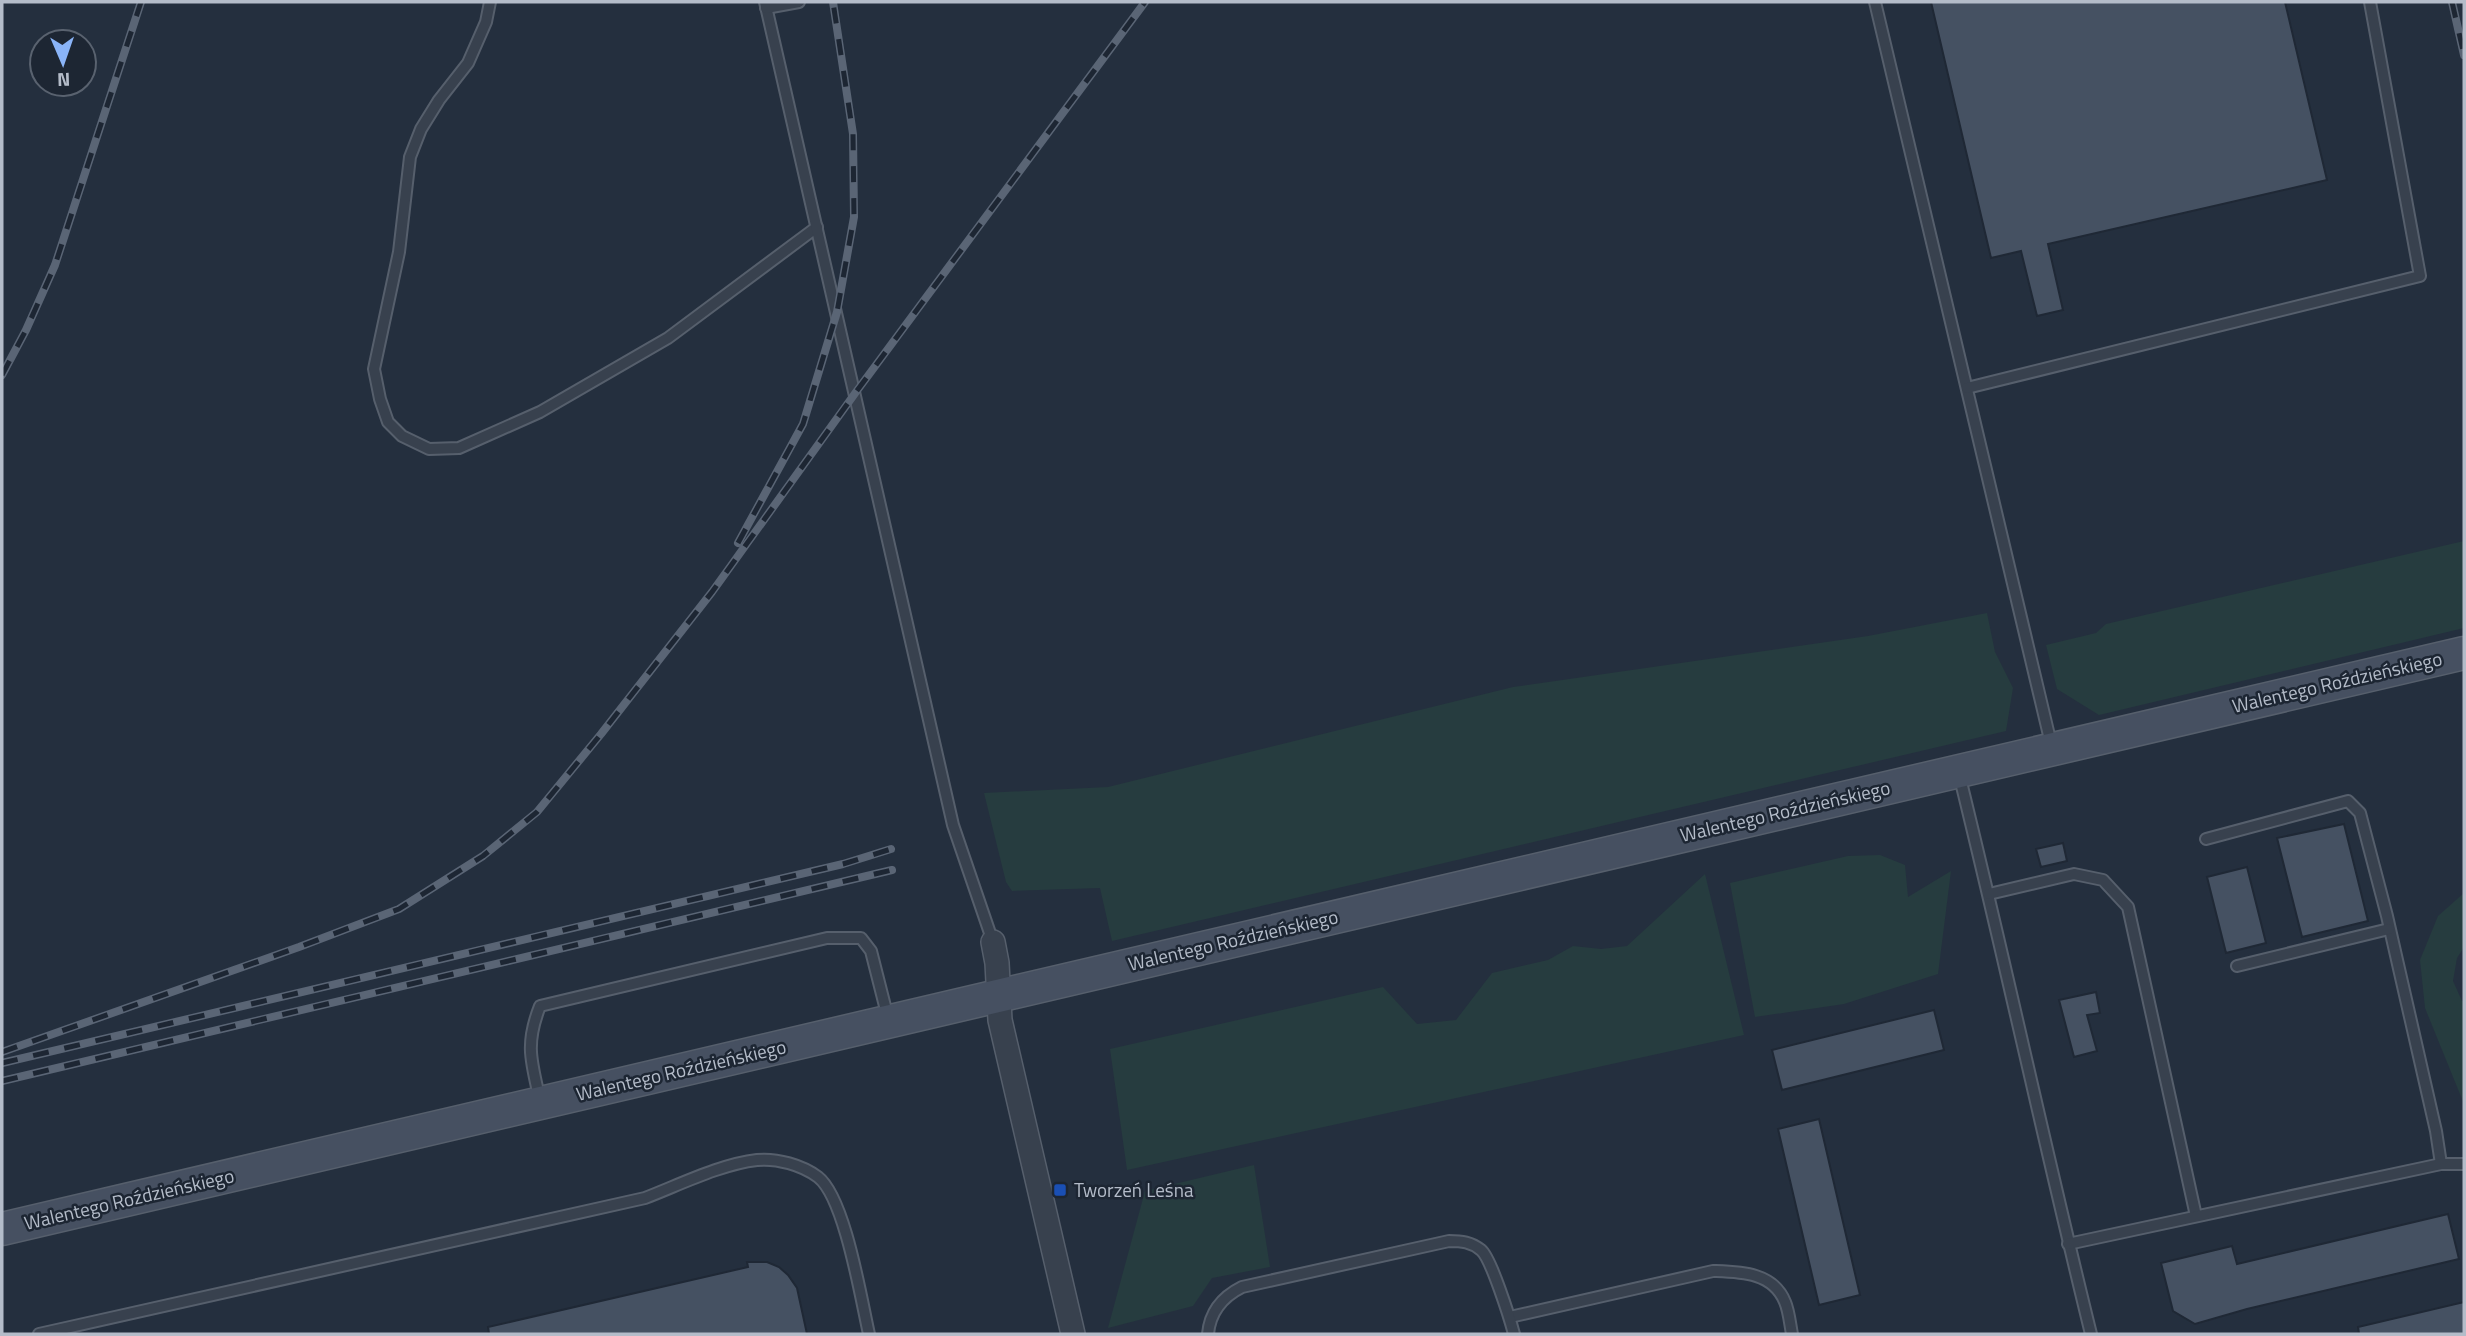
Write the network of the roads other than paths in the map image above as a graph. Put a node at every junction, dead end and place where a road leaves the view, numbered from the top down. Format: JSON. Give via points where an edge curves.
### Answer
{"nodes":[{"id":1,"x":490,"y":2,"type":"edge"},
{"id":2,"x":799,"y":2,"type":"edge"},
{"id":3,"x":1875,"y":2,"type":"edge"},
{"id":4,"x":2370,"y":2,"type":"edge"},
{"id":5,"x":766,"y":5,"type":"edge"},
{"id":6,"x":817,"y":227,"type":"junction"},
{"id":7,"x":1967,"y":388,"type":"junction"},
{"id":8,"x":2464,"y":653,"type":"edge"},
{"id":9,"x":2053,"y":749,"type":"junction"},
{"id":10,"x":1958,"y":771,"type":"junction"},
{"id":11,"x":2206,"y":839,"type":"dead end"},
{"id":12,"x":1989,"y":894,"type":"junction"},
{"id":13,"x":2389,"y":929,"type":"junction"},
{"id":14,"x":993,"y":942,"type":"joint"},
{"id":15,"x":2237,"y":966,"type":"dead end"},
{"id":16,"x":999,"y":995,"type":"junction"},
{"id":17,"x":889,"y":1021,"type":"junction"},
{"id":18,"x":541,"y":1103,"type":"junction"},
{"id":19,"x":2441,"y":1164,"type":"junction"},
{"id":20,"x":2464,"y":1164,"type":"edge"},
{"id":21,"x":2196,"y":1216,"type":"junction"},
{"id":22,"x":2,"y":1229,"type":"edge"},
{"id":23,"x":2068,"y":1244,"type":"junction"},
{"id":24,"x":1510,"y":1317,"type":"junction"},
{"id":25,"x":39,"y":1334,"type":"edge"},
{"id":26,"x":869,"y":1334,"type":"edge"},
{"id":27,"x":1073,"y":1334,"type":"edge"},
{"id":28,"x":1208,"y":1334,"type":"edge"},
{"id":29,"x":1514,"y":1334,"type":"edge"},
{"id":30,"x":1792,"y":1334,"type":"edge"},
{"id":31,"x":2091,"y":1334,"type":"edge"}],
"edges":[{"from":1,"to":6,"type":"lane","via":[[468,63],[421,129],[410,157],[400,252],[374,369],[388,422],[401,436],[429,449],[458,449],[540,412],[668,338]]},
{"from":2,"to":5,"type":"lane"},
{"from":3,"to":7,"type":"lane"},
{"from":4,"to":7,"type":"lane","via":[[2420,276]]},
{"from":5,"to":6,"type":"lane"},
{"from":6,"to":14,"type":"lane","via":[[953,825]]},
{"from":7,"to":9,"type":"lane"},
{"from":8,"to":9,"type":"street","name":"Walentego Roździeńskiego"},
{"from":9,"to":10,"type":"street","name":"Walentego Roździeńskiego"},
{"from":10,"to":12,"type":"lane"},
{"from":10,"to":16,"type":"street","name":"Walentego Roździeńskiego"},
{"from":11,"to":13,"type":"lane","via":[[2347,801],[2360,813]]},
{"from":12,"to":21,"type":"lane","via":[[2074,874],[2103,880],[2128,907]]},
{"from":12,"to":23,"type":"lane"},
{"from":13,"to":15,"type":"lane"},
{"from":13,"to":19,"type":"lane"},
{"from":14,"to":16,"type":"street"},
{"from":16,"to":17,"type":"street","name":"Walentego Roździeńskiego"},
{"from":16,"to":27,"type":"street","via":[[1000,1020]]},
{"from":17,"to":18,"type":"street","name":"Walentego Roździeńskiego"},
{"from":17,"to":18,"type":"lane","via":[[871,951],[861,938],[801,944],[540,1006],[529,1043]]},
{"from":18,"to":22,"type":"street","name":"Walentego Roździeńskiego"},
{"from":19,"to":20,"type":"lane"},
{"from":19,"to":21,"type":"lane"},
{"from":21,"to":23,"type":"lane"},
{"from":23,"to":31,"type":"lane"},
{"from":24,"to":28,"type":"lane","via":[[1484,1252],[1466,1241],[1449,1241],[1242,1287],[1226,1294],[1214,1311]]},
{"from":24,"to":29,"type":"lane"},
{"from":24,"to":30,"type":"lane","via":[[1713,1271],[1739,1272],[1758,1276],[1773,1286],[1785,1301]]},
{"from":25,"to":26,"type":"lane","via":[[645,1198],[758,1160],[795,1164],[820,1178],[833,1198]]}]}
